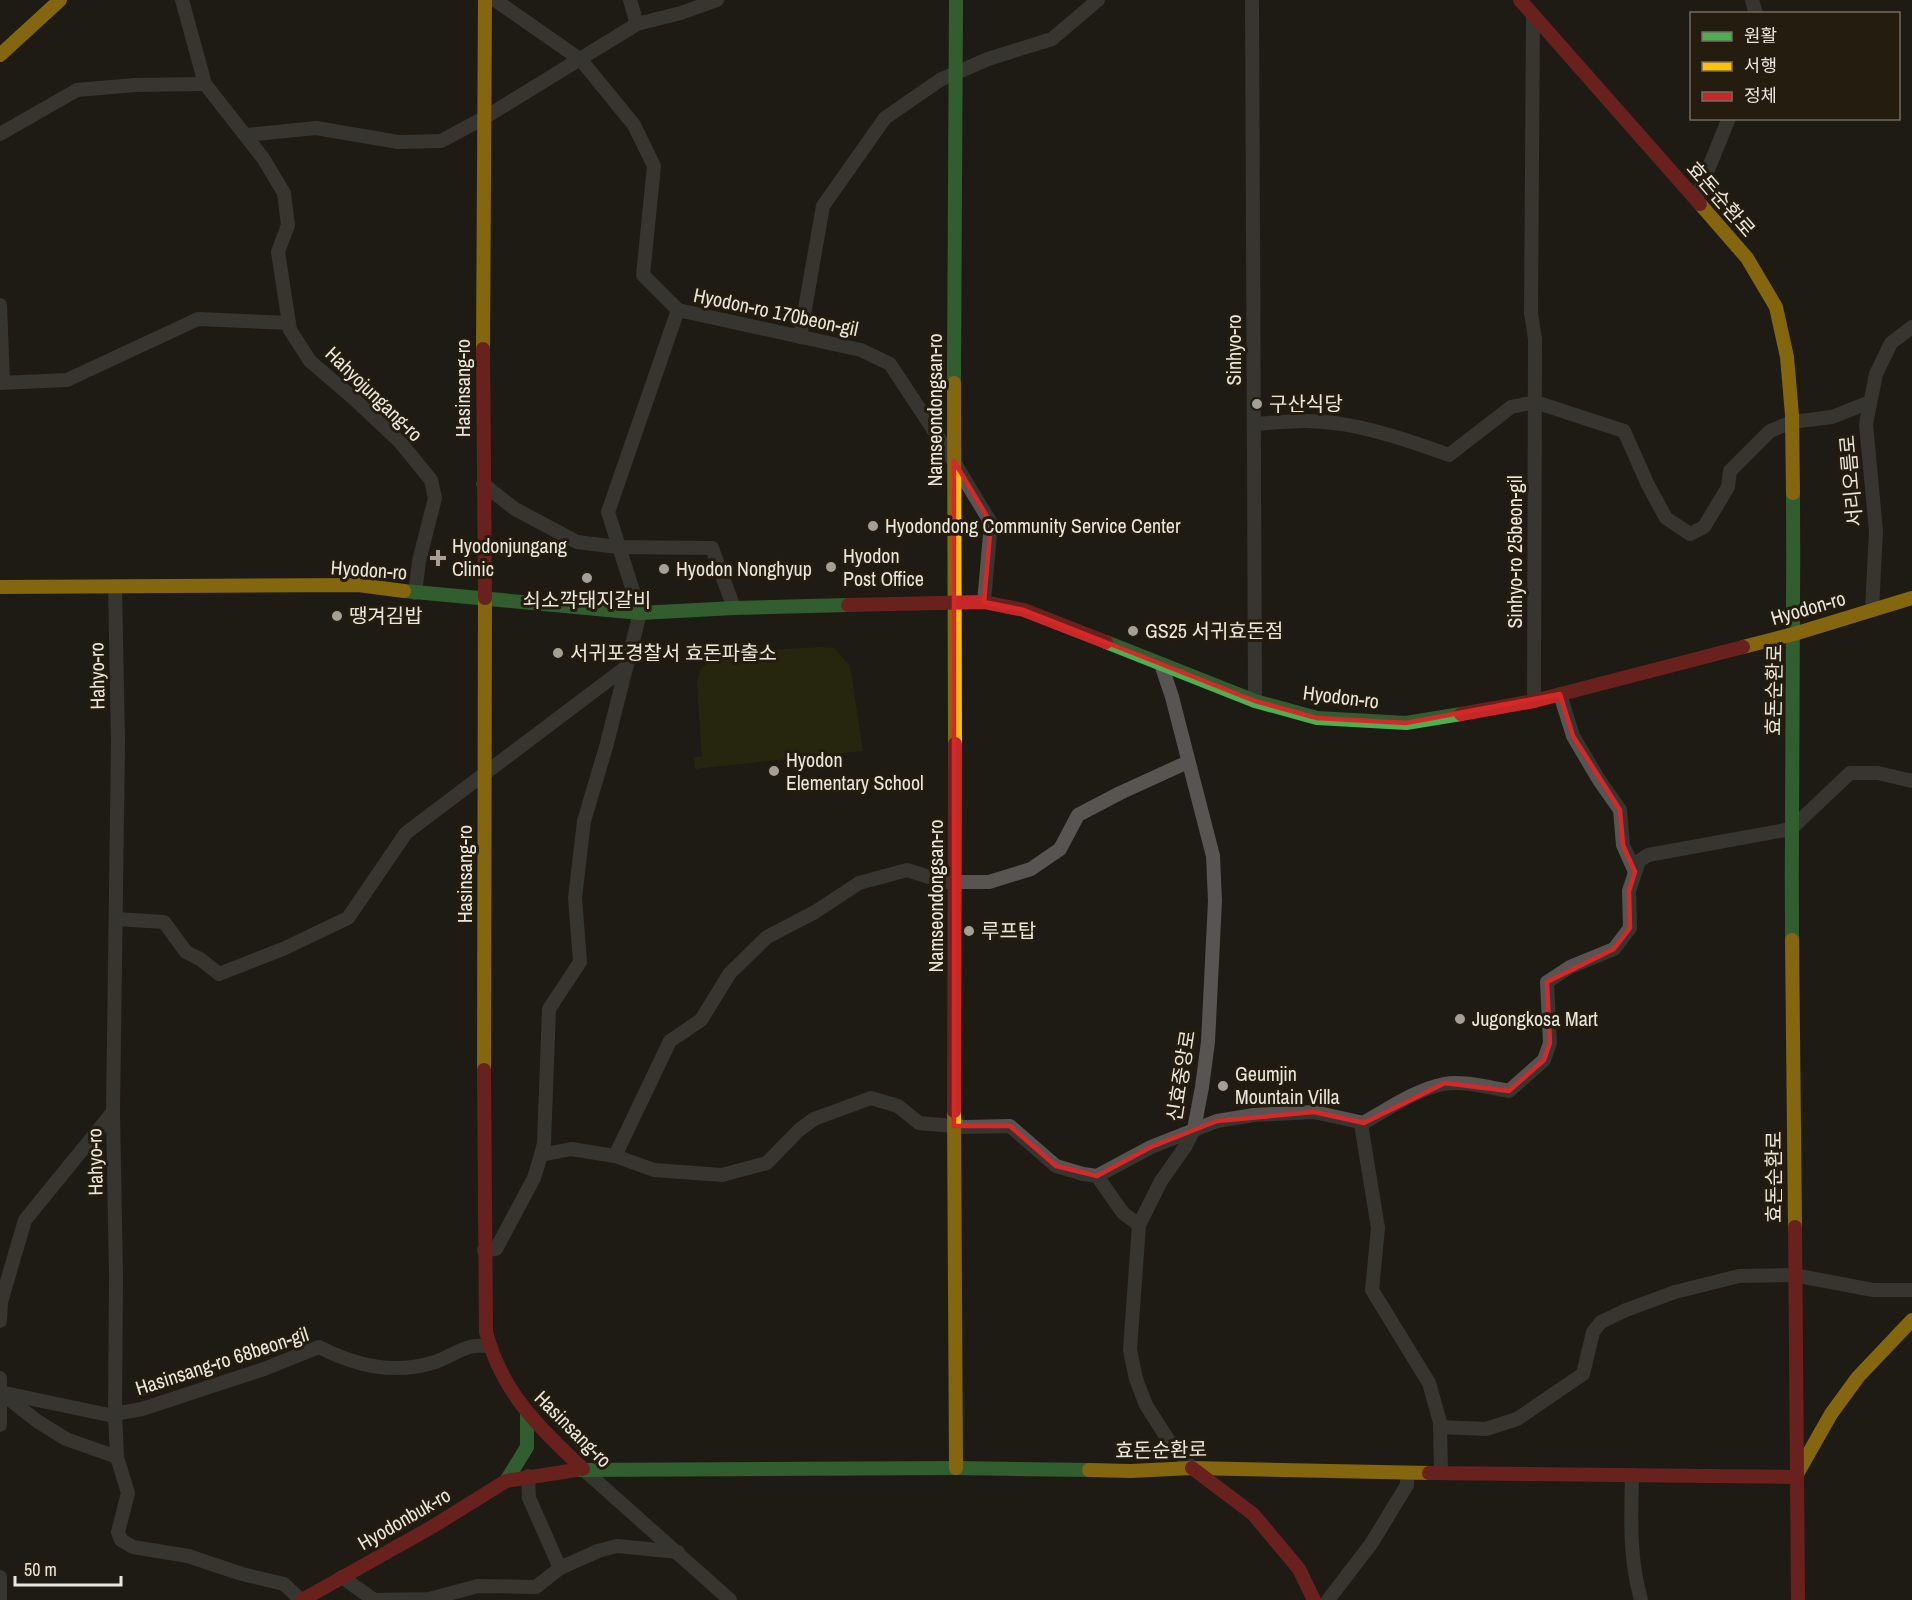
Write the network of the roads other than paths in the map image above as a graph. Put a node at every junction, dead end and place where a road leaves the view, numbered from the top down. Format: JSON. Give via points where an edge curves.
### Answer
{"nodes":[{"id":1,"x":60,"y":0,"type":"edge"},
{"id":2,"x":182,"y":0,"type":"edge"},
{"id":3,"x":485,"y":0,"type":"edge"},
{"id":4,"x":495,"y":0,"type":"edge"},
{"id":5,"x":630,"y":0,"type":"edge"},
{"id":6,"x":717,"y":0,"type":"edge"},
{"id":7,"x":956,"y":0,"type":"edge"},
{"id":8,"x":1098,"y":0,"type":"edge"},
{"id":9,"x":1252,"y":0,"type":"edge"},
{"id":10,"x":1520,"y":0,"type":"edge"},
{"id":11,"x":1533,"y":15,"type":"junction"},
{"id":12,"x":637,"y":24,"type":"junction"},
{"id":13,"x":1,"y":53,"type":"edge"},
{"id":14,"x":580,"y":60,"type":"junction"},
{"id":15,"x":957,"y":73,"type":"junction"},
{"id":16,"x":205,"y":84,"type":"junction"},
{"id":17,"x":484,"y":118,"type":"junction"},
{"id":18,"x":1728,"y":120,"type":"edge"},
{"id":19,"x":0,"y":134,"type":"edge"},
{"id":20,"x":247,"y":135,"type":"junction"},
{"id":21,"x":1696,"y":199,"type":"junction"},
{"id":22,"x":0,"y":305,"type":"edge"},
{"id":23,"x":678,"y":310,"type":"junction"},
{"id":24,"x":290,"y":323,"type":"junction"},
{"id":25,"x":1912,"y":327,"type":"edge"},
{"id":26,"x":801,"y":336,"type":"junction"},
{"id":27,"x":2,"y":383,"type":"edge"},
{"id":28,"x":1535,"y":402,"type":"junction"},
{"id":29,"x":1870,"y":402,"type":"junction"},
{"id":30,"x":1792,"y":422,"type":"junction"},
{"id":31,"x":1254,"y":424,"type":"junction"},
{"id":32,"x":954,"y":462,"type":"junction"},
{"id":33,"x":483,"y":484,"type":"junction"},
{"id":34,"x":618,"y":547,"type":"junction"},
{"id":35,"x":115,"y":586,"type":"junction"},
{"id":36,"x":0,"y":587,"type":"edge"},
{"id":37,"x":415,"y":593,"type":"junction"},
{"id":38,"x":1912,"y":598,"type":"edge"},
{"id":39,"x":484,"y":599,"type":"junction"},
{"id":40,"x":984,"y":602,"type":"junction"},
{"id":41,"x":956,"y":603,"type":"junction"},
{"id":42,"x":734,"y":608,"type":"junction"},
{"id":43,"x":1872,"y":610,"type":"junction"},
{"id":44,"x":640,"y":613,"type":"junction"},
{"id":45,"x":1794,"y":633,"type":"junction"},
{"id":46,"x":1161,"y":664,"type":"junction"},
{"id":47,"x":626,"y":668,"type":"junction"},
{"id":48,"x":1560,"y":694,"type":"junction"},
{"id":49,"x":1255,"y":701,"type":"junction"},
{"id":50,"x":1534,"y":701,"type":"junction"},
{"id":51,"x":1188,"y":762,"type":"junction"},
{"id":52,"x":484,"y":774,"type":"junction"},
{"id":53,"x":1912,"y":781,"type":"edge"},
{"id":54,"x":1791,"y":829,"type":"junction"},
{"id":55,"x":1635,"y":872,"type":"junction"},
{"id":56,"x":956,"y":882,"type":"junction"},
{"id":57,"x":116,"y":919,"type":"junction"},
{"id":58,"x":113,"y":1112,"type":"junction"},
{"id":59,"x":1362,"y":1124,"type":"junction"},
{"id":60,"x":954,"y":1126,"type":"junction"},
{"id":61,"x":1194,"y":1129,"type":"junction"},
{"id":62,"x":541,"y":1155,"type":"junction"},
{"id":63,"x":615,"y":1156,"type":"junction"},
{"id":64,"x":1097,"y":1176,"type":"junction"},
{"id":65,"x":1139,"y":1225,"type":"junction"},
{"id":66,"x":484,"y":1250,"type":"junction"},
{"id":67,"x":1794,"y":1275,"type":"junction"},
{"id":68,"x":1912,"y":1290,"type":"edge"},
{"id":69,"x":1912,"y":1320,"type":"edge"},
{"id":70,"x":0,"y":1321,"type":"edge"},
{"id":71,"x":488,"y":1346,"type":"junction"},
{"id":72,"x":0,"y":1377,"type":"edge"},
{"id":73,"x":0,"y":1392,"type":"edge"},
{"id":74,"x":115,"y":1414,"type":"junction"},
{"id":75,"x":527,"y":1414,"type":"junction"},
{"id":76,"x":0,"y":1425,"type":"edge"},
{"id":77,"x":1440,"y":1427,"type":"junction"},
{"id":78,"x":117,"y":1457,"type":"junction"},
{"id":79,"x":956,"y":1468,"type":"junction"},
{"id":80,"x":1191,"y":1468,"type":"junction"},
{"id":81,"x":582,"y":1469,"type":"junction"},
{"id":82,"x":1407,"y":1473,"type":"junction"},
{"id":83,"x":1441,"y":1473,"type":"junction"},
{"id":84,"x":1632,"y":1475,"type":"junction"},
{"id":85,"x":528,"y":1476,"type":"junction"},
{"id":86,"x":1796,"y":1477,"type":"junction"},
{"id":87,"x":506,"y":1481,"type":"junction"},
{"id":88,"x":678,"y":1552,"type":"junction"},
{"id":89,"x":560,"y":1568,"type":"junction"},
{"id":90,"x":0,"y":1577,"type":"edge"},
{"id":91,"x":342,"y":1577,"type":"junction"},
{"id":92,"x":511,"y":1586,"type":"junction"},
{"id":93,"x":0,"y":1600,"type":"edge"},
{"id":94,"x":302,"y":1600,"type":"edge"},
{"id":95,"x":501,"y":1600,"type":"edge"},
{"id":96,"x":730,"y":1600,"type":"edge"},
{"id":97,"x":1314,"y":1600,"type":"edge"},
{"id":98,"x":1328,"y":1600,"type":"edge"},
{"id":99,"x":1641,"y":1600,"type":"edge"},
{"id":100,"x":1798,"y":1600,"type":"edge"}],
"edges":[{"from":1,"to":13,"type":"street"},
{"from":2,"to":16,"type":"street","name":"Hahyojungang-ro"},
{"from":3,"to":17,"type":"street","name":"Hasinsang-ro"},
{"from":4,"to":14,"type":"street","name":"Hyodon-ro 170beon-gil"},
{"from":5,"to":12,"type":"street"},
{"from":6,"to":12,"type":"street"},
{"from":7,"to":15,"type":"street","name":"Namseondongsan-ro"},
{"from":8,"to":15,"type":"street","via":[[1052,39]]},
{"from":9,"to":31,"type":"street","name":"Sinhyo-ro"},
{"from":10,"to":11,"type":"street","name":"효돈순환로"},
{"from":11,"to":21,"type":"street","name":"효돈순환로"},
{"from":11,"to":28,"type":"street","name":"Sinhyo-ro 25beon-gil","via":[[1531,313]]},
{"from":12,"to":14,"type":"street"},
{"from":14,"to":17,"type":"street"},
{"from":14,"to":23,"type":"street","name":"Hyodon-ro 170beon-gil","via":[[634,125],[654,166],[643,275]]},
{"from":15,"to":26,"type":"street","via":[[940,80],[885,118],[824,206]]},
{"from":15,"to":32,"type":"street","name":"Namseondongsan-ro"},
{"from":16,"to":19,"type":"street","via":[[76,90]]},
{"from":16,"to":20,"type":"street","name":"Hahyojungang-ro"},
{"from":17,"to":20,"type":"street","via":[[441,141],[398,142],[316,128]]},
{"from":17,"to":33,"type":"street","name":"Hasinsang-ro"},
{"from":18,"to":21,"type":"street"},
{"from":20,"to":24,"type":"street","name":"Hahyojungang-ro","via":[[284,194],[288,225],[278,252]]},
{"from":21,"to":30,"type":"street","name":"효돈순환로","via":[[1747,258],[1776,307],[1787,357]]},
{"from":22,"to":27,"type":"street"},
{"from":23,"to":26,"type":"street","name":"Hyodon-ro 170beon-gil"},
{"from":23,"to":34,"type":"street","name":"Hyodon-ro 170beon-gil","via":[[608,512]]},
{"from":24,"to":27,"type":"street","via":[[198,319],[67,380]]},
{"from":24,"to":37,"type":"street","name":"Hahyojungang-ro","via":[[310,361],[400,442],[431,480],[435,498]]},
{"from":25,"to":29,"type":"street","name":"서리오름로","via":[[1891,343],[1876,374]]},
{"from":26,"to":32,"type":"street","name":"Hyodon-ro 170beon-gil","via":[[861,350],[890,364]]},
{"from":28,"to":30,"type":"street","via":[[1624,431],[1666,518],[1690,534],[1704,527],[1728,487],[1730,471],[1770,431]]},
{"from":28,"to":31,"type":"street","via":[[1512,407],[1449,455],[1407,439],[1355,427],[1306,421]]},
{"from":28,"to":50,"type":"street","name":"Sinhyo-ro 25beon-gil"},
{"from":29,"to":30,"type":"street","via":[[1832,417]]},
{"from":29,"to":43,"type":"street","name":"서리오름로","via":[[1866,424],[1876,531]]},
{"from":30,"to":45,"type":"street","name":"효돈순환로"},
{"from":31,"to":49,"type":"street","name":"Sinhyo-ro"},
{"from":32,"to":40,"type":"street","name":"Hyodon-ro 170beon-gil","via":[[990,523]]},
{"from":32,"to":41,"type":"street","name":"Namseondongsan-ro"},
{"from":33,"to":34,"type":"street","via":[[515,509],[577,542]]},
{"from":33,"to":39,"type":"street","name":"Hasinsang-ro"},
{"from":34,"to":42,"type":"street","via":[[712,548]]},
{"from":34,"to":44,"type":"street","name":"Hyodon-ro 170beon-gil"},
{"from":35,"to":36,"type":"street","name":"Hyodon-ro"},
{"from":35,"to":37,"type":"street","name":"Hyodon-ro","via":[[358,585]]},
{"from":35,"to":57,"type":"street","name":"Hahyo-ro"},
{"from":37,"to":39,"type":"street","name":"Hyodon-ro"},
{"from":38,"to":43,"type":"street","name":"Hyodon-ro"},
{"from":39,"to":44,"type":"street","name":"Hyodon-ro"},
{"from":39,"to":52,"type":"street","name":"Hasinsang-ro"},
{"from":40,"to":41,"type":"street","name":"Hyodon-ro"},
{"from":40,"to":46,"type":"street","name":"Hyodon-ro","via":[[1024,610]]},
{"from":41,"to":42,"type":"street","name":"Hyodon-ro"},
{"from":41,"to":56,"type":"street","name":"Namseondongsan-ro"},
{"from":42,"to":44,"type":"street","name":"Hyodon-ro"},
{"from":43,"to":45,"type":"street","name":"Hyodon-ro"},
{"from":44,"to":47,"type":"street"},
{"from":45,"to":48,"type":"street","name":"Hyodon-ro"},
{"from":45,"to":54,"type":"street","name":"효돈순환로"},
{"from":46,"to":49,"type":"street","name":"Hyodon-ro"},
{"from":46,"to":51,"type":"street","name":"신효중앙로"},
{"from":47,"to":52,"type":"street"},
{"from":47,"to":62,"type":"street","via":[[584,821],[575,898],[580,962],[549,1009]]},
{"from":48,"to":50,"type":"street","name":"Hyodon-ro"},
{"from":48,"to":55,"type":"street","via":[[1573,736],[1620,810],[1623,844]]},
{"from":49,"to":50,"type":"street","name":"Hyodon-ro","via":[[1317,718],[1406,723]]},
{"from":51,"to":56,"type":"street","via":[[1078,815],[1060,849],[1031,869],[989,882]]},
{"from":51,"to":61,"type":"street","name":"신효중앙로","via":[[1213,856],[1215,901],[1208,1042]]},
{"from":52,"to":57,"type":"street","via":[[406,833],[348,918],[283,949],[219,974],[186,952],[164,922]]},
{"from":52,"to":66,"type":"street","name":"Hasinsang-ro"},
{"from":53,"to":54,"type":"street","via":[[1878,773],[1850,773]]},
{"from":54,"to":55,"type":"street","via":[[1648,855],[1639,861]]},
{"from":54,"to":67,"type":"street","name":"효돈순환로"},
{"from":55,"to":59,"type":"street","via":[[1629,891],[1630,928],[1614,949],[1570,967],[1547,982],[1550,1043],[1544,1060],[1509,1091],[1445,1083]]},
{"from":56,"to":60,"type":"street","name":"Namseondongsan-ro"},
{"from":56,"to":63,"type":"street","via":[[907,870],[859,882],[815,912],[766,937],[730,973],[701,1020],[670,1041]]},
{"from":57,"to":58,"type":"street","name":"Hahyo-ro"},
{"from":58,"to":70,"type":"street","via":[[25,1220],[1,1302]]},
{"from":58,"to":74,"type":"street","name":"Hahyo-ro"},
{"from":59,"to":61,"type":"street","via":[[1314,1112],[1254,1115]]},
{"from":59,"to":77,"type":"street","via":[[1378,1227],[1372,1290],[1429,1383]]},
{"from":60,"to":63,"type":"street","via":[[919,1123],[898,1106],[871,1098],[814,1119],[767,1163],[722,1175],[654,1170]]},
{"from":60,"to":64,"type":"street","via":[[1010,1126],[1056,1166]]},
{"from":60,"to":79,"type":"street","name":"Namseondongsan-ro"},
{"from":61,"to":64,"type":"street","via":[[1151,1146]]},
{"from":61,"to":65,"type":"street","name":"신효중앙로"},
{"from":62,"to":63,"type":"street","via":[[571,1149]]},
{"from":62,"to":66,"type":"street","via":[[534,1178],[496,1249]]},
{"from":64,"to":65,"type":"street","via":[[1123,1213]]},
{"from":65,"to":80,"type":"street","name":"신효중앙로","via":[[1130,1350],[1136,1379],[1146,1405]]},
{"from":66,"to":71,"type":"street","name":"Hasinsang-ro"},
{"from":67,"to":68,"type":"street","via":[[1873,1290]]},
{"from":67,"to":77,"type":"street","via":[[1739,1276],[1675,1292],[1626,1310],[1601,1322],[1593,1332],[1582,1374],[1518,1419],[1486,1429]]},
{"from":67,"to":86,"type":"street","name":"효돈순환로"},
{"from":69,"to":86,"type":"street","via":[[1858,1377],[1831,1414]]},
{"from":71,"to":74,"type":"street","name":"Hasinsang-ro 68beon-gil","via":[[471,1346],[437,1361],[395,1367],[375,1367],[343,1359],[319,1347],[264,1369],[142,1409]]},
{"from":71,"to":75,"type":"street","name":"Hasinsang-ro","via":[[508,1387]]},
{"from":72,"to":73,"type":"street"},
{"from":73,"to":74,"type":"street","name":"Hasinsang-ro 68beon-gil"},
{"from":73,"to":76,"type":"street"},
{"from":73,"to":78,"type":"street","via":[[66,1439]]},
{"from":74,"to":78,"type":"street","name":"Hahyo-ro"},
{"from":75,"to":81,"type":"street","name":"Hasinsang-ro"},
{"from":75,"to":87,"type":"street","via":[[527,1447]]},
{"from":77,"to":83,"type":"street"},
{"from":78,"to":94,"type":"street","name":"Hahyo-ro","via":[[128,1493],[118,1532],[121,1540],[133,1547],[189,1556],[285,1584]]},
{"from":79,"to":80,"type":"street","name":"효돈순환로"},
{"from":79,"to":81,"type":"street","name":"효돈순환로"},
{"from":80,"to":82,"type":"street","name":"효돈순환로"},
{"from":80,"to":97,"type":"street","via":[[1253,1514],[1299,1569]]},
{"from":81,"to":85,"type":"street","name":"효돈순환로"},
{"from":81,"to":88,"type":"street","name":"Hasinsang-ro"},
{"from":82,"to":83,"type":"street","name":"효돈순환로"},
{"from":82,"to":98,"type":"street","via":[[1407,1485],[1371,1545]]},
{"from":83,"to":84,"type":"street","name":"효돈순환로"},
{"from":84,"to":86,"type":"street","name":"효돈순환로"},
{"from":84,"to":99,"type":"street","via":[[1631,1550]]},
{"from":85,"to":87,"type":"street","name":"Hyodonbuk-ro"},
{"from":85,"to":89,"type":"street","via":[[529,1498]]},
{"from":86,"to":100,"type":"street","name":"효돈순환로"},
{"from":87,"to":91,"type":"street","name":"Hyodonbuk-ro"},
{"from":88,"to":89,"type":"street","via":[[617,1546]]},
{"from":88,"to":96,"type":"street","name":"Hasinsang-ro"},
{"from":89,"to":92,"type":"street","via":[[536,1587]]},
{"from":90,"to":93,"type":"street"},
{"from":91,"to":92,"type":"street","via":[[374,1600],[429,1599],[478,1586]]},
{"from":91,"to":94,"type":"street","name":"Hyodonbuk-ro"},
{"from":92,"to":95,"type":"street"}]}
